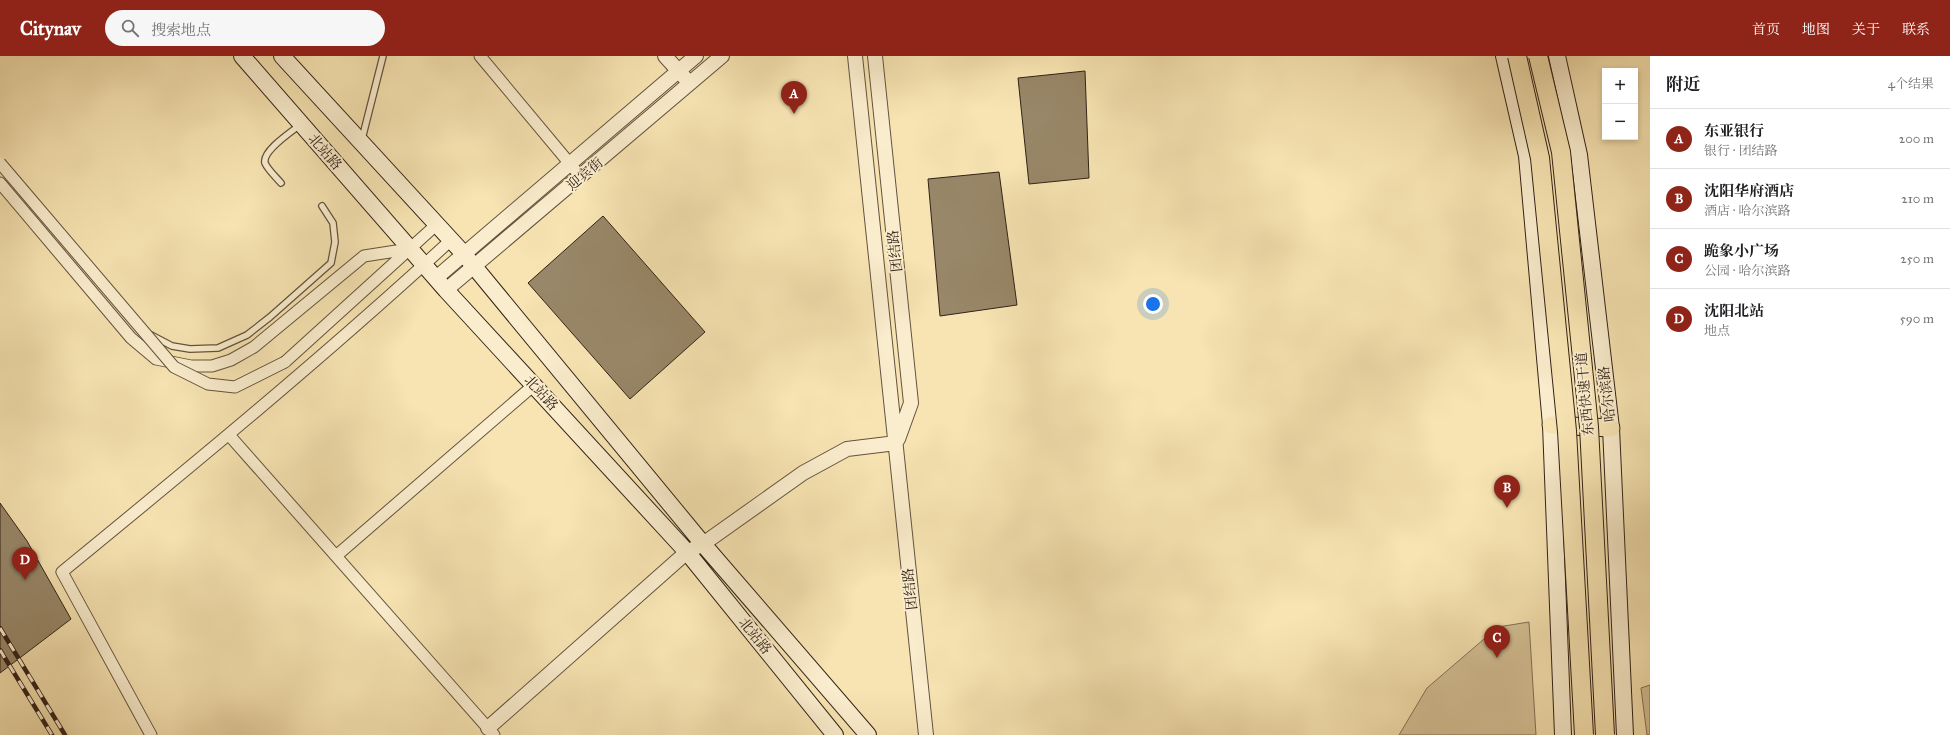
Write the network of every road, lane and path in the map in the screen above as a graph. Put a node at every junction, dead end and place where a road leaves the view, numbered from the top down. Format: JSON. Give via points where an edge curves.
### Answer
{"nodes":[{"id":1,"x":242,"y":56,"type":"edge"},
{"id":2,"x":282,"y":56,"type":"edge"},
{"id":3,"x":383,"y":56,"type":"edge"},
{"id":4,"x":480,"y":56,"type":"edge"},
{"id":5,"x":664,"y":56,"type":"edge"},
{"id":6,"x":696,"y":56,"type":"edge"},
{"id":7,"x":722,"y":56,"type":"edge"},
{"id":8,"x":855,"y":56,"type":"edge"},
{"id":9,"x":875,"y":56,"type":"edge"},
{"id":10,"x":1504,"y":56,"type":"edge"},
{"id":11,"x":1517,"y":56,"type":"edge"},
{"id":12,"x":1538,"y":56,"type":"edge"},
{"id":13,"x":1557,"y":56,"type":"edge"},
{"id":14,"x":678,"y":72,"type":"junction"},
{"id":15,"x":690,"y":85,"type":"junction"},
{"id":16,"x":300,"y":124,"type":"junction"},
{"id":17,"x":361,"y":141,"type":"junction"},
{"id":18,"x":0,"y":162,"type":"edge"},
{"id":19,"x":569,"y":164,"type":"junction"},
{"id":20,"x":581,"y":177,"type":"junction"},
{"id":21,"x":0,"y":183,"type":"edge"},
{"id":22,"x":281,"y":183,"type":"dead end"},
{"id":23,"x":322,"y":206,"type":"dead end"},
{"id":24,"x":436,"y":225,"type":"junction"},
{"id":25,"x":451,"y":240,"type":"junction"},
{"id":26,"x":409,"y":249,"type":"junction"},
{"id":27,"x":464,"y":253,"type":"junction"},
{"id":28,"x":424,"y":265,"type":"junction"},
{"id":29,"x":474,"y":267,"type":"junction"},
{"id":30,"x":436,"y":278,"type":"junction"},
{"id":31,"x":446,"y":290,"type":"junction"},
{"id":32,"x":142,"y":330,"type":"junction"},
{"id":33,"x":534,"y":385,"type":"junction"},
{"id":34,"x":1551,"y":425,"type":"junction"},
{"id":35,"x":1611,"y":428,"type":"junction"},
{"id":36,"x":228,"y":435,"type":"junction"},
{"id":37,"x":896,"y":443,"type":"junction"},
{"id":38,"x":703,"y":544,"type":"junction"},
{"id":39,"x":687,"y":552,"type":"junction"},
{"id":40,"x":336,"y":556,"type":"junction"},
{"id":41,"x":491,"y":732,"type":"edge"},
{"id":42,"x":151,"y":735,"type":"edge"},
{"id":43,"x":835,"y":735,"type":"edge"},
{"id":44,"x":868,"y":735,"type":"edge"},
{"id":45,"x":926,"y":735,"type":"edge"},
{"id":46,"x":1563,"y":735,"type":"edge"},
{"id":47,"x":1584,"y":735,"type":"edge"},
{"id":48,"x":1605,"y":735,"type":"edge"},
{"id":49,"x":1626,"y":735,"type":"edge"}],
"edges":[{"from":1,"to":16,"type":"main road","name":"北站路"},
{"from":2,"to":17,"type":"main road","name":"北站路"},
{"from":3,"to":17,"type":"lane"},
{"from":4,"to":19,"type":"street"},
{"from":5,"to":14,"type":"street"},
{"from":6,"to":14,"type":"street","name":"迎宾街"},
{"from":7,"to":15,"type":"street","name":"迎宾街"},
{"from":8,"to":37,"type":"street","name":"团结路"},
{"from":9,"to":37,"type":"street","name":"团结路","via":[[911,403]]},
{"from":10,"to":34,"type":"main road","via":[[1528,156]]},
{"from":11,"to":47,"type":"highway","name":"东西快速干道","bridge":true,"via":[[1540,158],[1566,415]]},
{"from":12,"to":48,"type":"highway","name":"东西快速干道","bridge":true,"via":[[1561,152],[1589,427]]},
{"from":13,"to":35,"type":"main road","name":"哈尔滨路","via":[[1579,155]]},
{"from":14,"to":15,"type":"street"},
{"from":14,"to":19,"type":"street","name":"迎宾街"},
{"from":15,"to":20,"type":"street","name":"迎宾街"},
{"from":16,"to":22,"type":"lane","via":[[266,153],[265,161],[268,168]]},
{"from":16,"to":26,"type":"main road","name":"北站路"},
{"from":17,"to":24,"type":"main road","name":"北站路"},
{"from":18,"to":32,"type":"street","bridge":true},
{"from":19,"to":20,"type":"street"},
{"from":19,"to":27,"type":"street","name":"迎宾街"},
{"from":20,"to":29,"type":"street","name":"迎宾街"},
{"from":21,"to":26,"type":"street","via":[[131,338],[156,359],[191,366],[212,366],[231,360],[254,347],[364,256]]},
{"from":23,"to":32,"type":"lane","via":[[333,223],[335,242],[331,263],[247,335],[218,348],[190,349],[172,346]]},
{"from":24,"to":25,"type":"main road","name":"北站路"},
{"from":24,"to":26,"type":"street"},
{"from":25,"to":27,"type":"main road","name":"北站路"},
{"from":25,"to":28,"type":"street"},
{"from":26,"to":28,"type":"main road","name":"北站路"},
{"from":26,"to":32,"type":"street","bridge":true,"via":[[285,362],[235,387],[208,384],[174,367]]},
{"from":27,"to":29,"type":"main road","name":"北站路"},
{"from":27,"to":30,"type":"street","name":"迎宾街"},
{"from":28,"to":30,"type":"main road","name":"北站路"},
{"from":28,"to":36,"type":"street"},
{"from":29,"to":31,"type":"street","name":"迎宾街"},
{"from":29,"to":38,"type":"main road","name":"北站路"},
{"from":30,"to":31,"type":"main road","name":"北站路"},
{"from":31,"to":33,"type":"main road","name":"北站路"},
{"from":33,"to":39,"type":"main road","name":"北站路"},
{"from":33,"to":40,"type":"street"},
{"from":34,"to":35,"type":"main road"},
{"from":34,"to":46,"type":"main road"},
{"from":35,"to":49,"type":"main road","name":"哈尔滨路"},
{"from":36,"to":40,"type":"street"},
{"from":36,"to":42,"type":"street","via":[[62,572]]},
{"from":37,"to":38,"type":"street","via":[[841,452],[803,472]]},
{"from":37,"to":45,"type":"street","name":"团结路"},
{"from":38,"to":39,"type":"street"},
{"from":38,"to":44,"type":"main road","name":"北站路"},
{"from":39,"to":41,"type":"street"},
{"from":39,"to":43,"type":"main road","name":"北站路"},
{"from":40,"to":41,"type":"street"}]}
